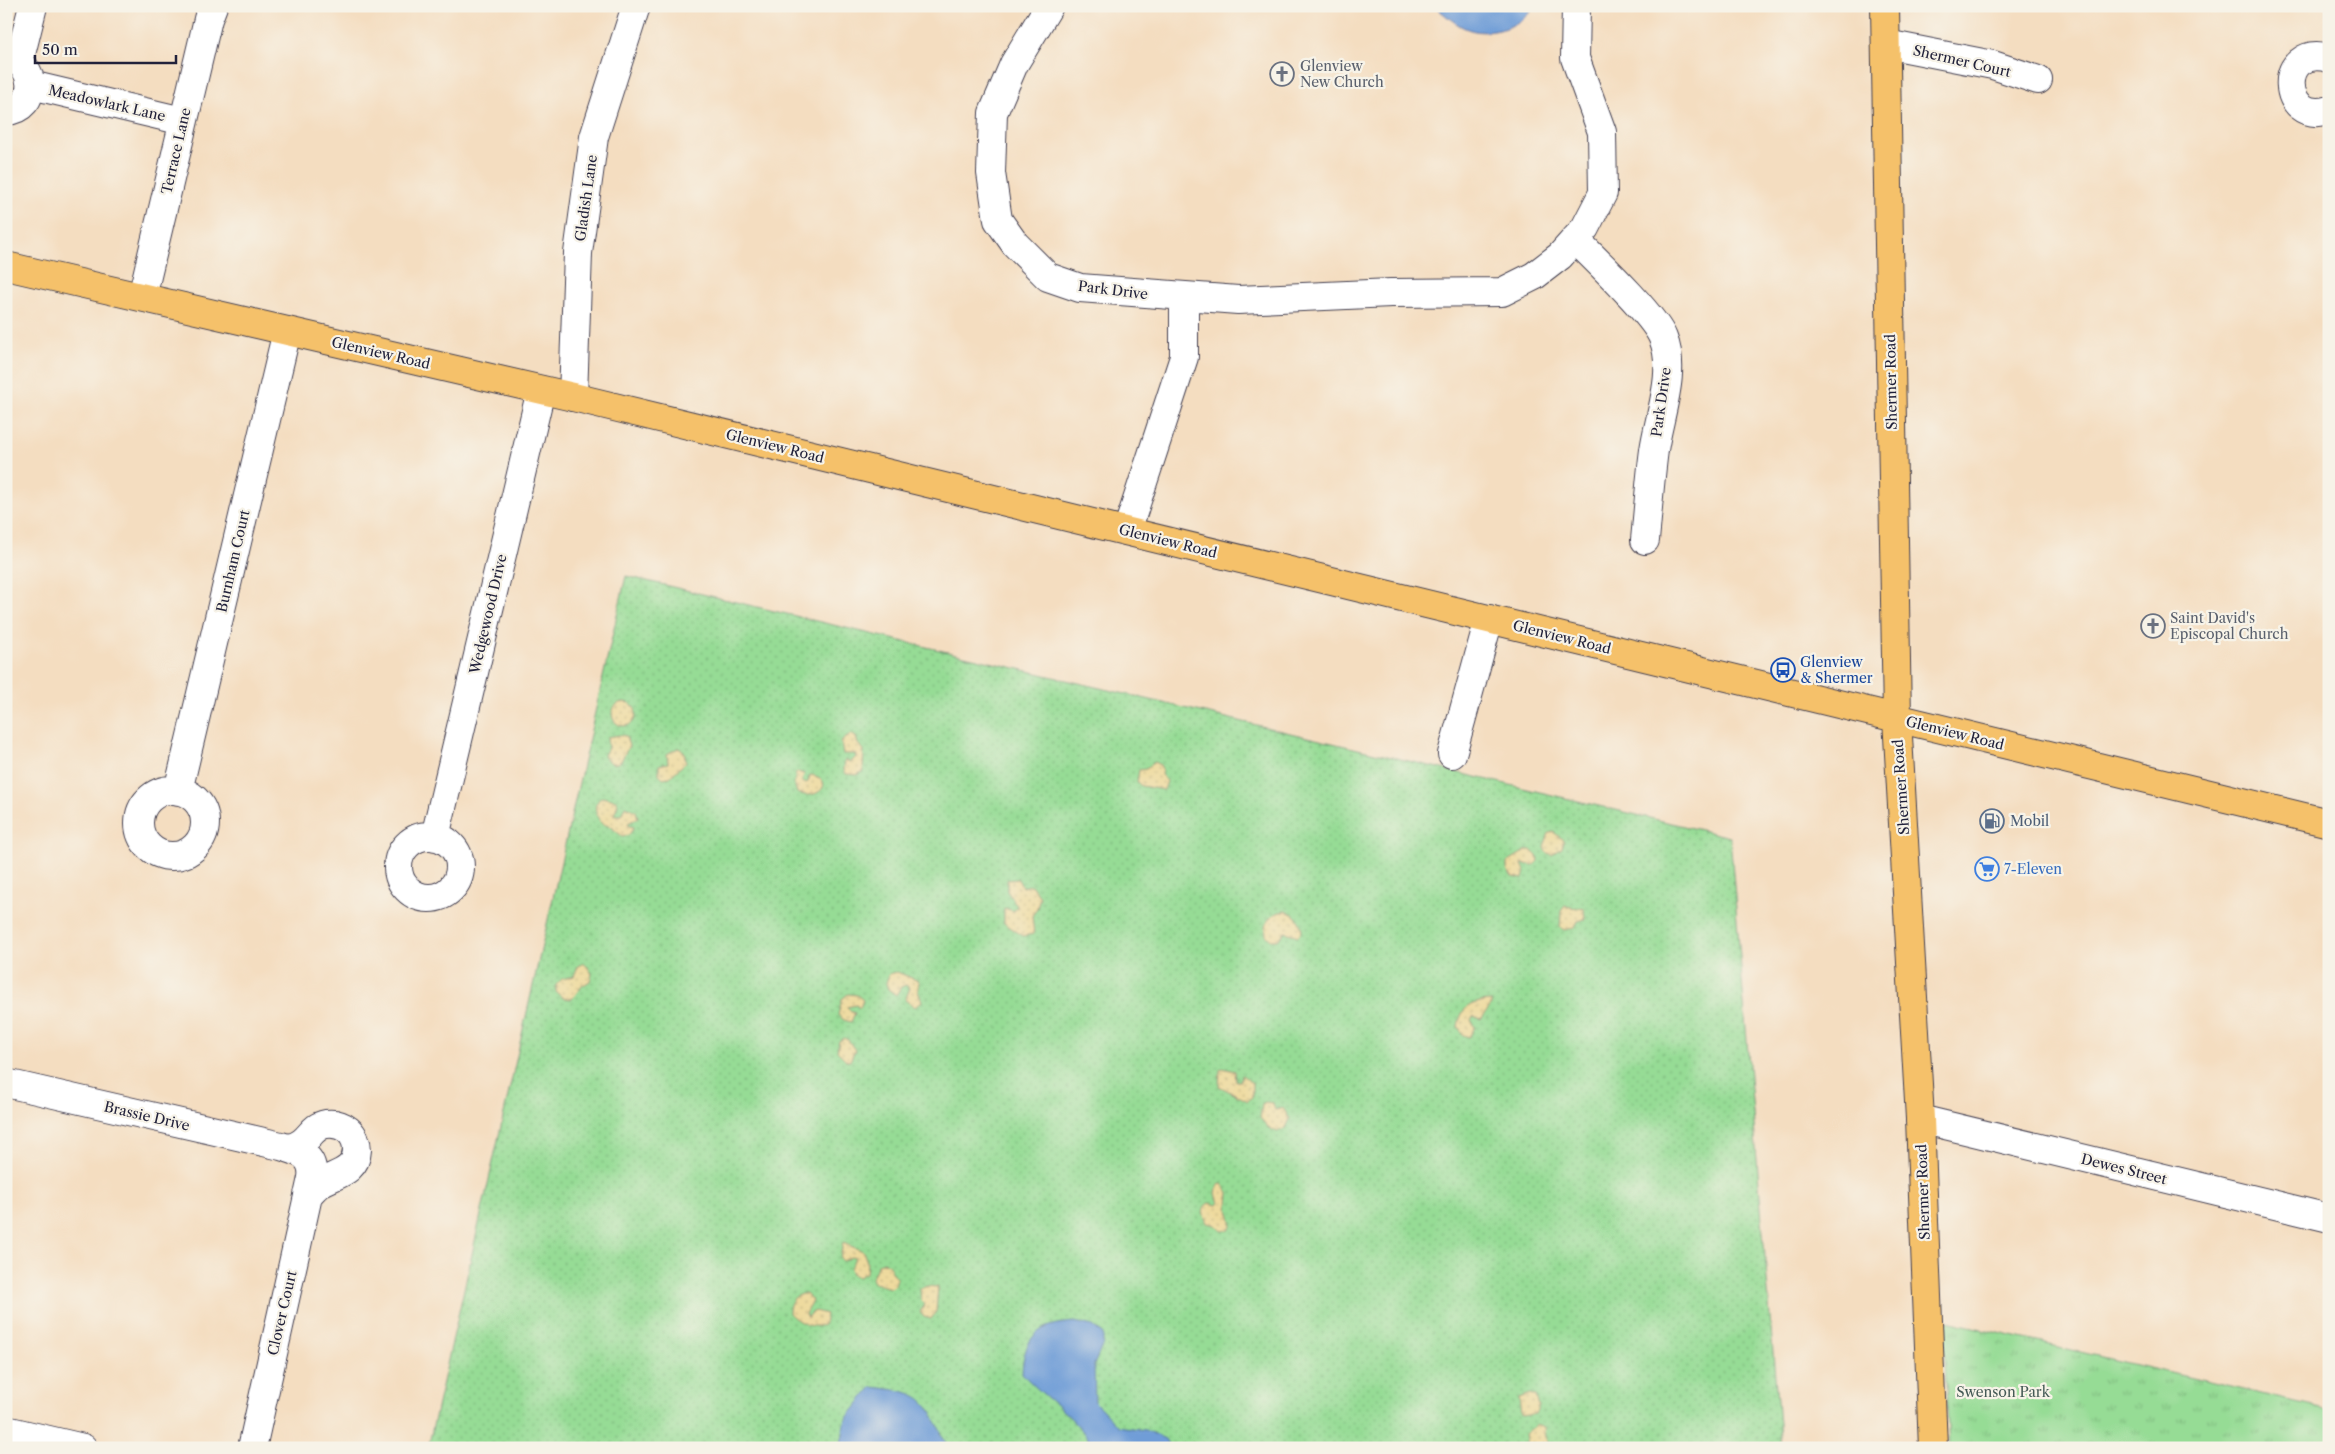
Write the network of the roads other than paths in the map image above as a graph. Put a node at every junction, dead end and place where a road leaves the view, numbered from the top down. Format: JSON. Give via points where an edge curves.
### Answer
{"nodes":[{"id":1,"x":33,"y":6,"type":"edge"},
{"id":2,"x":213,"y":6,"type":"edge"},
{"id":3,"x":636,"y":6,"type":"edge"},
{"id":4,"x":1048,"y":6,"type":"edge"},
{"id":5,"x":1576,"y":6,"type":"edge"},
{"id":6,"x":1885,"y":6,"type":"edge"},
{"id":7,"x":1886,"y":44,"type":"junction"},
{"id":8,"x":2329,"y":58,"type":"edge"},
{"id":9,"x":19,"y":69,"type":"edge"},
{"id":10,"x":2038,"y":80,"type":"dead end"},
{"id":11,"x":2329,"y":110,"type":"edge"},
{"id":12,"x":6,"y":111,"type":"edge"},
{"id":13,"x":183,"y":121,"type":"junction"},
{"id":14,"x":1575,"y":239,"type":"junction"},
{"id":15,"x":6,"y":266,"type":"edge"},
{"id":16,"x":142,"y":297,"type":"junction"},
{"id":17,"x":1184,"y":297,"type":"junction"},
{"id":18,"x":287,"y":331,"type":"junction"},
{"id":19,"x":541,"y":390,"type":"junction"},
{"id":20,"x":573,"y":397,"type":"junction"},
{"id":21,"x":1127,"y":531,"type":"junction"},
{"id":22,"x":1645,"y":540,"type":"dead end"},
{"id":23,"x":1489,"y":619,"type":"junction"},
{"id":24,"x":1897,"y":719,"type":"junction"},
{"id":25,"x":1452,"y":754,"type":"dead end"},
{"id":26,"x":178,"y":791,"type":"dead end"},
{"id":27,"x":2329,"y":823,"type":"edge"},
{"id":28,"x":434,"y":837,"type":"dead end"},
{"id":29,"x":6,"y":1084,"type":"edge"},
{"id":30,"x":1920,"y":1119,"type":"junction"},
{"id":31,"x":289,"y":1148,"type":"junction"},
{"id":32,"x":310,"y":1186,"type":"junction"},
{"id":33,"x":2329,"y":1218,"type":"edge"},
{"id":34,"x":6,"y":1430,"type":"edge"},
{"id":35,"x":83,"y":1448,"type":"edge"},
{"id":36,"x":252,"y":1448,"type":"edge"},
{"id":37,"x":1933,"y":1448,"type":"edge"}],
"edges":[{"from":1,"to":9,"type":"street","name":"Meadowlark Lane"},
{"from":2,"to":13,"type":"street","name":"Terrace Lane"},
{"from":3,"to":20,"type":"street","name":"Gladish Lane","via":[[594,137],[578,253]]},
{"from":4,"to":17,"type":"street","name":"Park Drive","via":[[1014,64],[993,113],[990,173],[998,220],[1015,244],[1048,277],[1080,288]]},
{"from":5,"to":14,"type":"street","name":"Park Drive","via":[[1576,58],[1602,132],[1603,193],[1585,228]]},
{"from":6,"to":7,"type":"main road","name":"Shermer Road"},
{"from":7,"to":10,"type":"street","name":"Shermer Court","via":[[1993,65]]},
{"from":7,"to":24,"type":"main road","name":"Shermer Road"},
{"from":8,"to":11,"type":"street","via":[[2307,58],[2295,67],[2290,80],[2292,95],[2302,107],[2315,112]]},
{"from":9,"to":12,"type":"street","name":"Meadowlark Lane","via":[[25,102]]},
{"from":9,"to":13,"type":"street","name":"Meadowlark Lane"},
{"from":13,"to":16,"type":"street","name":"Terrace Lane"},
{"from":14,"to":17,"type":"street","name":"Park Drive","via":[[1560,256],[1534,276],[1502,292],[1391,293],[1282,299]]},
{"from":14,"to":22,"type":"street","name":"Park Drive","via":[[1643,310],[1663,336],[1668,352],[1666,391],[1654,449]]},
{"from":15,"to":16,"type":"main road","name":"Glenview Road"},
{"from":16,"to":18,"type":"main road","name":"Glenview Road"},
{"from":17,"to":21,"type":"street","via":[[1184,357]]},
{"from":18,"to":19,"type":"main road","name":"Glenview Road"},
{"from":18,"to":26,"type":"street","name":"Burnham Court"},
{"from":19,"to":20,"type":"main road","name":"Glenview Road"},
{"from":19,"to":28,"type":"street","name":"Wedgewood Drive"},
{"from":20,"to":21,"type":"main road","name":"Glenview Road"},
{"from":21,"to":23,"type":"main road","name":"Glenview Road"},
{"from":23,"to":24,"type":"main road","name":"Glenview Road"},
{"from":23,"to":25,"type":"street"},
{"from":24,"to":27,"type":"main road","name":"Glenview Road"},
{"from":24,"to":30,"type":"main road","name":"Shermer Road"},
{"from":29,"to":31,"type":"street","name":"Brassie Drive"},
{"from":30,"to":33,"type":"street","name":"Dewes Street"},
{"from":30,"to":37,"type":"main road","name":"Shermer Road"},
{"from":31,"to":32,"type":"street","name":"Brassie Drive","via":[[308,1157],[313,1167]]},
{"from":31,"to":32,"type":"street","via":[[302,1145],[312,1132],[326,1124],[343,1126],[355,1139],[354,1163],[348,1170]]},
{"from":32,"to":36,"type":"street","name":"Clover Court"},
{"from":34,"to":35,"type":"street"}]}
